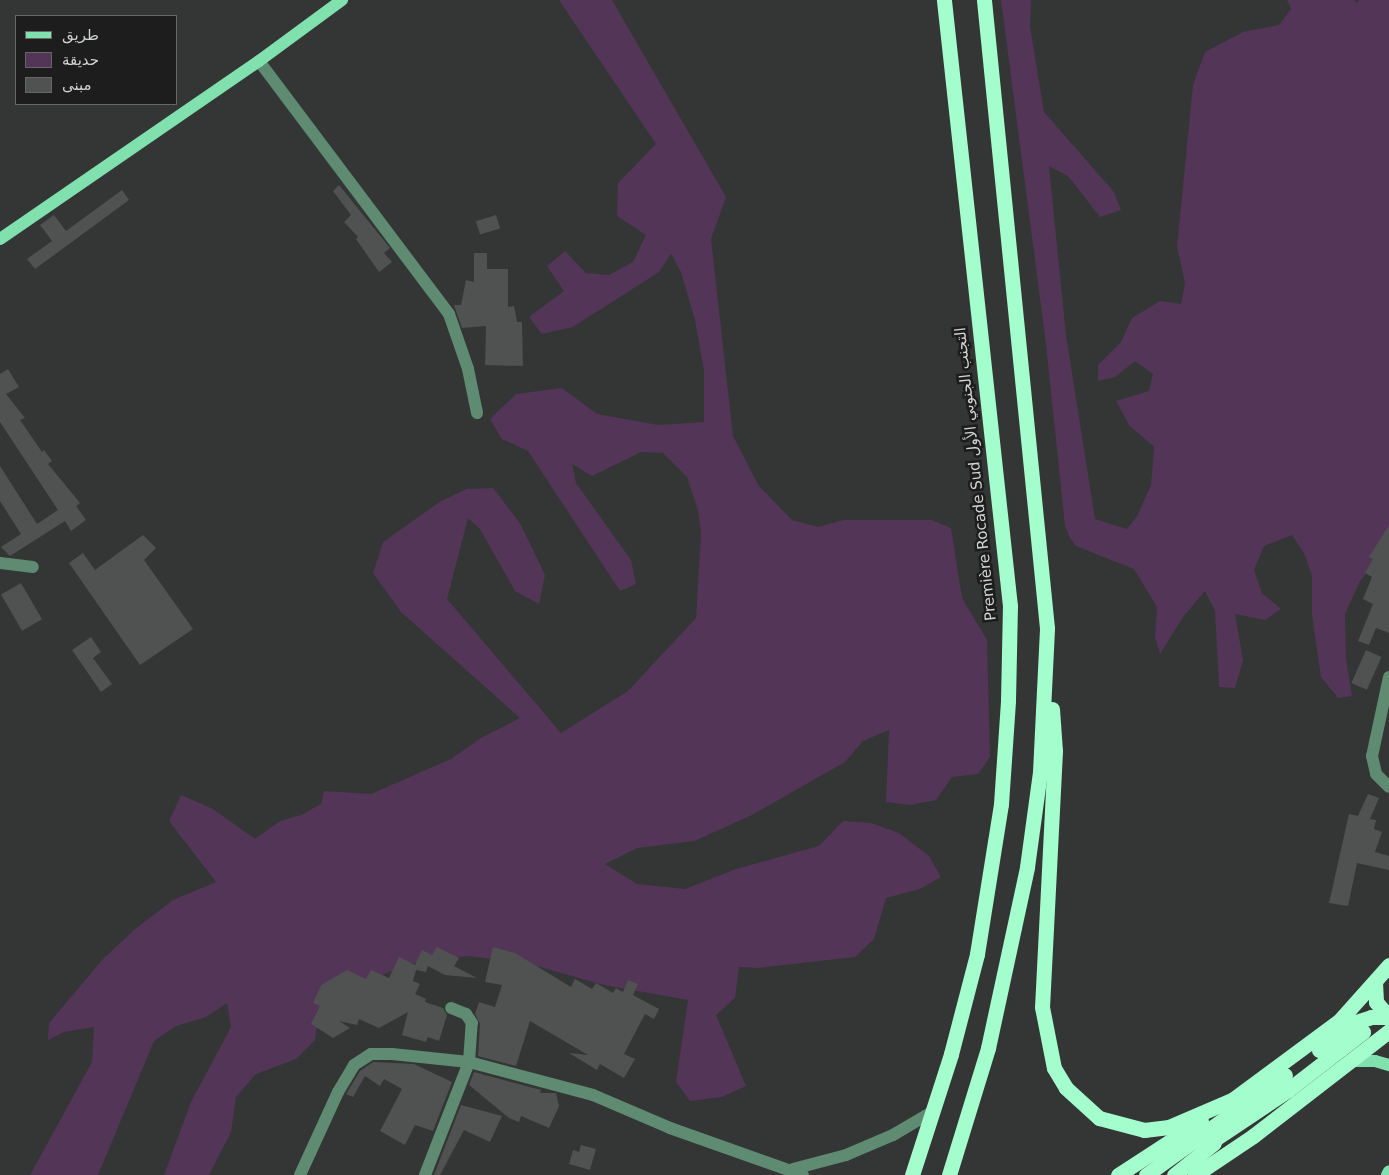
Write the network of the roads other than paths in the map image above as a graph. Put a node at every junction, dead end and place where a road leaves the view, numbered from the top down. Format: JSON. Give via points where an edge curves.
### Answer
{"nodes":[{"id":1,"x":342,"y":0,"type":"edge"},
{"id":2,"x":944,"y":0,"type":"edge"},
{"id":3,"x":984,"y":0,"type":"edge"},
{"id":4,"x":259,"y":61,"type":"junction"},
{"id":5,"x":0,"y":239,"type":"edge"},
{"id":6,"x":478,"y":413,"type":"dead end"},
{"id":7,"x":0,"y":563,"type":"edge"},
{"id":8,"x":33,"y":567,"type":"dead end"},
{"id":9,"x":1047,"y":628,"type":"junction"},
{"id":10,"x":1389,"y":677,"type":"edge"},
{"id":11,"x":1389,"y":787,"type":"edge"},
{"id":12,"x":1389,"y":964,"type":"edge"},
{"id":13,"x":1375,"y":982,"type":"junction"},
{"id":14,"x":451,"y":1008,"type":"dead end"},
{"id":15,"x":1389,"y":1017,"type":"edge"},
{"id":16,"x":1389,"y":1031,"type":"edge"},
{"id":17,"x":1363,"y":1032,"type":"dead end"},
{"id":18,"x":1352,"y":1061,"type":"junction"},
{"id":19,"x":469,"y":1062,"type":"junction"},
{"id":20,"x":1389,"y":1065,"type":"edge"},
{"id":21,"x":1236,"y":1098,"type":"junction"},
{"id":22,"x":932,"y":1112,"type":"junction"},
{"id":23,"x":1229,"y":1131,"type":"junction"},
{"id":24,"x":1389,"y":1171,"type":"edge"},
{"id":25,"x":798,"y":1172,"type":"edge"},
{"id":26,"x":300,"y":1175,"type":"edge"},
{"id":27,"x":425,"y":1175,"type":"edge"},
{"id":28,"x":912,"y":1175,"type":"edge"},
{"id":29,"x":949,"y":1175,"type":"edge"},
{"id":30,"x":1118,"y":1175,"type":"edge"},
{"id":31,"x":1146,"y":1175,"type":"edge"},
{"id":32,"x":1157,"y":1175,"type":"edge"},
{"id":33,"x":1174,"y":1175,"type":"edge"},
{"id":34,"x":1195,"y":1175,"type":"edge"},
{"id":35,"x":1387,"y":1175,"type":"edge"}],
"edges":[{"from":1,"to":4,"type":"main road"},
{"from":2,"to":22,"type":"highway","name":"Première Rocade Sud التجنب الجنوبي الأول","via":[[1010,606],[1001,804],[976,954]]},
{"from":3,"to":9,"type":"highway"},
{"from":4,"to":5,"type":"main road"},
{"from":4,"to":6,"type":"street","via":[[449,314],[468,369]]},
{"from":7,"to":8,"type":"street"},
{"from":9,"to":21,"type":"highway","via":[[1055,751],[1042,1007],[1054,1068],[1080,1104],[1099,1118],[1144,1130],[1169,1127]]},
{"from":9,"to":29,"type":"highway","via":[[1040,772],[1027,867],[990,1040]]},
{"from":10,"to":11,"type":"street","via":[[1372,756],[1376,774]]},
{"from":12,"to":13,"type":"highway"},
{"from":13,"to":15,"type":"highway","via":[[1376,1002]]},
{"from":13,"to":21,"type":"highway","via":[[1330,1028]]},
{"from":14,"to":19,"type":"street","via":[[466,1014],[472,1022]]},
{"from":15,"to":31,"type":"highway","via":[[1370,1017],[1356,1022]]},
{"from":16,"to":18,"type":"highway"},
{"from":17,"to":23,"type":"highway"},
{"from":18,"to":20,"type":"main road"},
{"from":18,"to":34,"type":"highway"},
{"from":19,"to":25,"type":"street","via":[[593,1095],[670,1128]]},
{"from":19,"to":26,"type":"street","via":[[371,1054],[354,1066],[338,1092]]},
{"from":19,"to":27,"type":"street"},
{"from":21,"to":30,"type":"highway"},
{"from":22,"to":25,"type":"street","via":[[893,1135]]},
{"from":22,"to":28,"type":"highway","name":"Première Rocade Sud التجنب الجنوبي الأول"},
{"from":23,"to":32,"type":"highway"},
{"from":23,"to":33,"type":"highway"},
{"from":24,"to":35,"type":"main road"}]}
